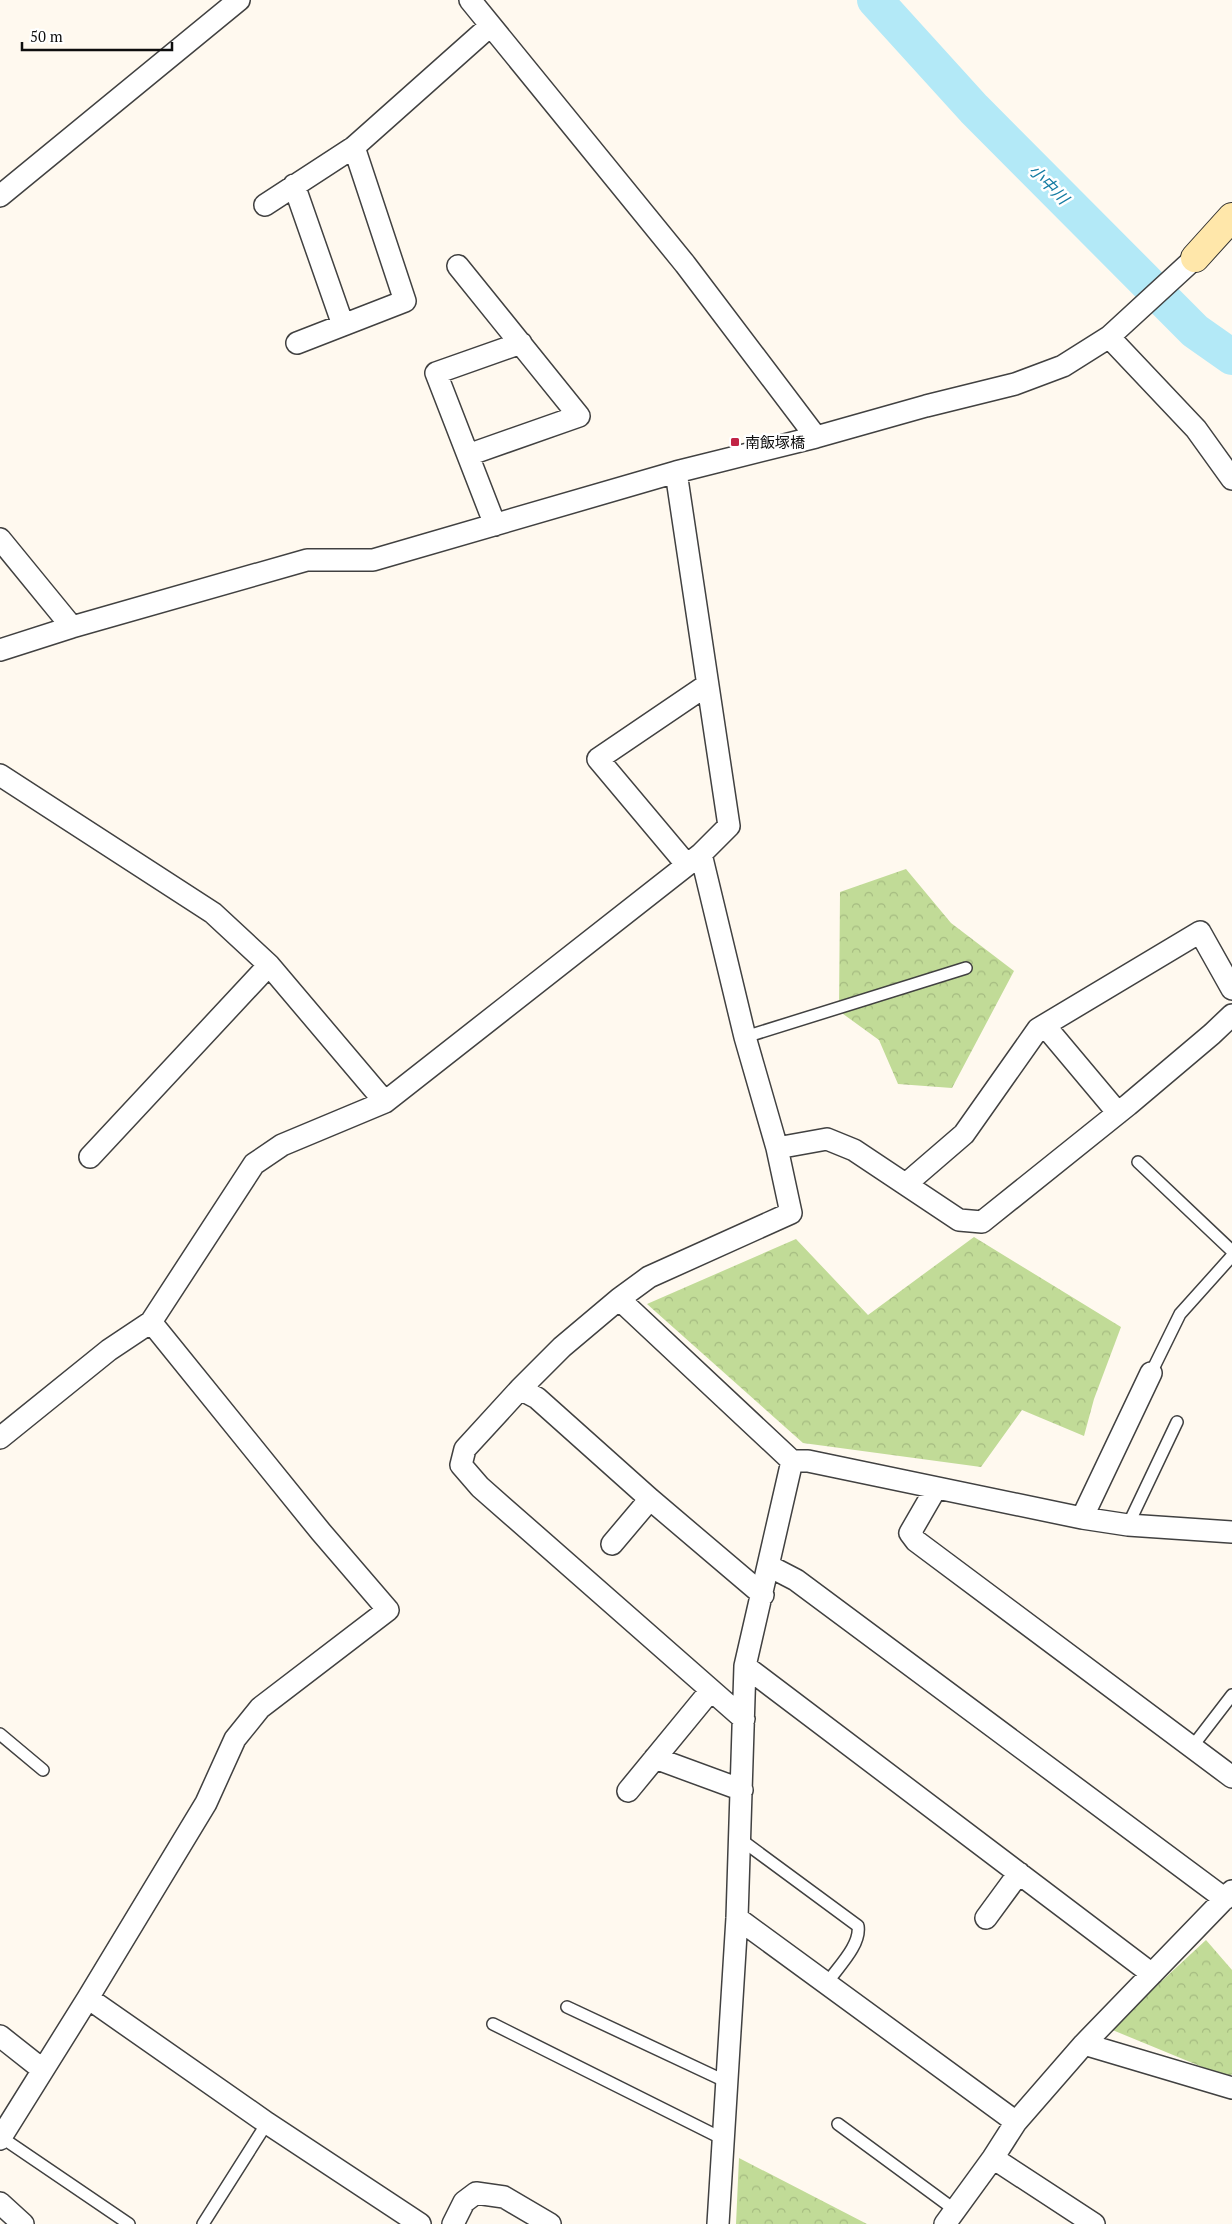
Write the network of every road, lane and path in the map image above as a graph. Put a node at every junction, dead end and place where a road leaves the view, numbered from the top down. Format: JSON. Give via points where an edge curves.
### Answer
{"nodes":[{"id":1,"x":239,"y":0,"type":"edge"},
{"id":2,"x":470,"y":0,"type":"edge"},
{"id":3,"x":490,"y":26,"type":"junction"},
{"id":4,"x":354,"y":147,"type":"junction"},
{"id":5,"x":294,"y":185,"type":"junction"},
{"id":6,"x":0,"y":196,"type":"edge"},
{"id":7,"x":265,"y":205,"type":"dead end"},
{"id":8,"x":1232,"y":217,"type":"edge"},
{"id":9,"x":1195,"y":258,"type":"joint"},
{"id":10,"x":458,"y":266,"type":"dead end"},
{"id":11,"x":343,"y":325,"type":"junction"},
{"id":12,"x":1109,"y":337,"type":"junction"},
{"id":13,"x":297,"y":343,"type":"dead end"},
{"id":14,"x":521,"y":343,"type":"junction"},
{"id":15,"x":816,"y":437,"type":"junction"},
{"id":16,"x":468,"y":454,"type":"junction"},
{"id":17,"x":676,"y":472,"type":"junction"},
{"id":18,"x":1232,"y":479,"type":"edge"},
{"id":19,"x":495,"y":525,"type":"junction"},
{"id":20,"x":0,"y":539,"type":"edge"},
{"id":21,"x":72,"y":627,"type":"junction"},
{"id":22,"x":0,"y":650,"type":"edge"},
{"id":23,"x":707,"y":685,"type":"junction"},
{"id":24,"x":0,"y":775,"type":"edge"},
{"id":25,"x":694,"y":860,"type":"junction"},
{"id":26,"x":269,"y":965,"type":"junction"},
{"id":27,"x":966,"y":968,"type":"dead end"},
{"id":28,"x":1232,"y":989,"type":"edge"},
{"id":29,"x":1232,"y":1015,"type":"edge"},
{"id":30,"x":1045,"y":1026,"type":"junction"},
{"id":31,"x":745,"y":1037,"type":"junction"},
{"id":32,"x":385,"y":1102,"type":"junction"},
{"id":33,"x":1118,"y":1113,"type":"junction"},
{"id":34,"x":777,"y":1148,"type":"junction"},
{"id":35,"x":90,"y":1157,"type":"dead end"},
{"id":36,"x":1138,"y":1162,"type":"dead end"},
{"id":37,"x":906,"y":1184,"type":"junction"},
{"id":38,"x":1232,"y":1251,"type":"edge"},
{"id":39,"x":1232,"y":1256,"type":"edge"},
{"id":40,"x":619,"y":1299,"type":"junction"},
{"id":41,"x":151,"y":1322,"type":"junction"},
{"id":42,"x":1151,"y":1373,"type":"joint"},
{"id":43,"x":520,"y":1389,"type":"junction"},
{"id":44,"x":1177,"y":1422,"type":"dead end"},
{"id":45,"x":0,"y":1438,"type":"edge"},
{"id":46,"x":792,"y":1462,"type":"junction"},
{"id":47,"x":936,"y":1488,"type":"junction"},
{"id":48,"x":650,"y":1499,"type":"junction"},
{"id":49,"x":1082,"y":1518,"type":"junction"},
{"id":50,"x":1128,"y":1525,"type":"junction"},
{"id":51,"x":1230,"y":1528,"type":"edge"},
{"id":52,"x":612,"y":1544,"type":"dead end"},
{"id":53,"x":769,"y":1566,"type":"junction"},
{"id":54,"x":763,"y":1594,"type":"junction"},
{"id":55,"x":745,"y":1666,"type":"junction"},
{"id":56,"x":711,"y":1690,"type":"junction"},
{"id":57,"x":1232,"y":1695,"type":"edge"},
{"id":58,"x":744,"y":1719,"type":"junction"},
{"id":59,"x":0,"y":1734,"type":"edge"},
{"id":60,"x":1192,"y":1747,"type":"junction"},
{"id":61,"x":655,"y":1758,"type":"junction"},
{"id":62,"x":43,"y":1770,"type":"dead end"},
{"id":63,"x":1232,"y":1777,"type":"edge"},
{"id":64,"x":742,"y":1790,"type":"junction"},
{"id":65,"x":628,"y":1791,"type":"dead end"},
{"id":66,"x":740,"y":1838,"type":"junction"},
{"id":67,"x":1019,"y":1873,"type":"junction"},
{"id":68,"x":1228,"y":1895,"type":"edge"},
{"id":69,"x":738,"y":1918,"type":"junction"},
{"id":70,"x":986,"y":1918,"type":"dead end"},
{"id":71,"x":1152,"y":1974,"type":"junction"},
{"id":72,"x":827,"y":1983,"type":"junction"},
{"id":73,"x":88,"y":1998,"type":"junction"},
{"id":74,"x":567,"y":2007,"type":"dead end"},
{"id":75,"x":493,"y":2024,"type":"dead end"},
{"id":76,"x":0,"y":2036,"type":"edge"},
{"id":77,"x":1084,"y":2044,"type":"junction"},
{"id":78,"x":43,"y":2070,"type":"junction"},
{"id":79,"x":727,"y":2082,"type":"junction"},
{"id":80,"x":1232,"y":2088,"type":"edge"},
{"id":81,"x":267,"y":2122,"type":"junction"},
{"id":82,"x":1016,"y":2122,"type":"junction"},
{"id":83,"x":838,"y":2124,"type":"dead end"},
{"id":84,"x":0,"y":2138,"type":"edge"},
{"id":85,"x":723,"y":2138,"type":"junction"},
{"id":86,"x":993,"y":2158,"type":"junction"},
{"id":87,"x":0,"y":2204,"type":"edge"},
{"id":88,"x":950,"y":2217,"type":"edge"},
{"id":89,"x":23,"y":2224,"type":"edge"},
{"id":90,"x":129,"y":2224,"type":"edge"},
{"id":91,"x":203,"y":2224,"type":"edge"},
{"id":92,"x":420,"y":2224,"type":"edge"},
{"id":93,"x":453,"y":2224,"type":"edge"},
{"id":94,"x":550,"y":2224,"type":"edge"},
{"id":95,"x":718,"y":2224,"type":"edge"},
{"id":96,"x":1094,"y":2224,"type":"edge"}],
"edges":[{"from":1,"to":6,"type":"street"},
{"from":2,"to":3,"type":"street"},
{"from":3,"to":4,"type":"street"},
{"from":3,"to":15,"type":"street","via":[[685,264]]},
{"from":4,"to":5,"type":"street"},
{"from":4,"to":11,"type":"street","via":[[404,301]]},
{"from":5,"to":7,"type":"street"},
{"from":5,"to":11,"type":"street"},
{"from":8,"to":9,"type":"street"},
{"from":9,"to":12,"type":"street"},
{"from":10,"to":14,"type":"street"},
{"from":11,"to":13,"type":"street"},
{"from":12,"to":15,"type":"street","via":[[1063,366],[1015,384]]},
{"from":12,"to":18,"type":"street","via":[[1196,429]]},
{"from":14,"to":16,"type":"street","via":[[436,373]]},
{"from":14,"to":16,"type":"street","via":[[579,416]]},
{"from":15,"to":17,"type":"street"},
{"from":16,"to":19,"type":"street"},
{"from":17,"to":19,"type":"street"},
{"from":17,"to":23,"type":"street"},
{"from":19,"to":21,"type":"street","via":[[373,560],[307,560]]},
{"from":20,"to":21,"type":"street"},
{"from":21,"to":22,"type":"street"},
{"from":23,"to":25,"type":"street","via":[[729,826]]},
{"from":23,"to":25,"type":"street","via":[[598,758]]},
{"from":24,"to":26,"type":"street","via":[[213,913]]},
{"from":25,"to":31,"type":"street"},
{"from":25,"to":32,"type":"street"},
{"from":26,"to":32,"type":"street"},
{"from":26,"to":35,"type":"street"},
{"from":27,"to":31,"type":"lane"},
{"from":28,"to":30,"type":"street","via":[[1200,932]]},
{"from":29,"to":33,"type":"street"},
{"from":30,"to":33,"type":"street"},
{"from":30,"to":37,"type":"street","via":[[1038,1029],[964,1134]]},
{"from":31,"to":34,"type":"street"},
{"from":32,"to":41,"type":"street","via":[[282,1145],[254,1164]]},
{"from":33,"to":37,"type":"street","via":[[982,1222],[959,1220]]},
{"from":34,"to":37,"type":"street","via":[[827,1139],[854,1150]]},
{"from":34,"to":40,"type":"street","via":[[791,1213],[649,1277]]},
{"from":36,"to":38,"type":"lane"},
{"from":39,"to":42,"type":"lane","via":[[1180,1314]]},
{"from":40,"to":43,"type":"street","via":[[562,1347]]},
{"from":40,"to":46,"type":"street"},
{"from":41,"to":45,"type":"street","via":[[109,1350]]},
{"from":41,"to":73,"type":"street","via":[[388,1610],[260,1708],[235,1739],[206,1803]]},
{"from":42,"to":49,"type":"street"},
{"from":43,"to":48,"type":"street","via":[[537,1398]]},
{"from":43,"to":56,"type":"street","via":[[465,1449],[461,1465],[480,1487]]},
{"from":44,"to":50,"type":"lane"},
{"from":46,"to":47,"type":"street","via":[[808,1461]]},
{"from":46,"to":53,"type":"street"},
{"from":47,"to":49,"type":"street"},
{"from":47,"to":60,"type":"street","via":[[910,1533],[916,1541]]},
{"from":48,"to":52,"type":"street"},
{"from":48,"to":54,"type":"street"},
{"from":49,"to":50,"type":"street"},
{"from":50,"to":51,"type":"street"},
{"from":53,"to":54,"type":"street"},
{"from":53,"to":68,"type":"street","via":[[796,1580]]},
{"from":54,"to":55,"type":"street"},
{"from":55,"to":58,"type":"street"},
{"from":55,"to":67,"type":"street"},
{"from":56,"to":58,"type":"street"},
{"from":56,"to":61,"type":"street"},
{"from":57,"to":60,"type":"lane"},
{"from":58,"to":64,"type":"street"},
{"from":59,"to":62,"type":"lane"},
{"from":60,"to":63,"type":"street"},
{"from":61,"to":64,"type":"street"},
{"from":61,"to":65,"type":"street"},
{"from":64,"to":66,"type":"street"},
{"from":66,"to":69,"type":"street"},
{"from":66,"to":72,"type":"lane","via":[[858,1926],[855,1944]]},
{"from":67,"to":70,"type":"street"},
{"from":67,"to":71,"type":"street"},
{"from":68,"to":71,"type":"street"},
{"from":69,"to":72,"type":"street"},
{"from":69,"to":79,"type":"street"},
{"from":71,"to":77,"type":"street"},
{"from":72,"to":82,"type":"street"},
{"from":73,"to":78,"type":"street"},
{"from":73,"to":81,"type":"street"},
{"from":74,"to":79,"type":"lane"},
{"from":75,"to":85,"type":"lane"},
{"from":76,"to":78,"type":"street"},
{"from":77,"to":80,"type":"street"},
{"from":77,"to":82,"type":"street"},
{"from":78,"to":84,"type":"street"},
{"from":79,"to":85,"type":"street"},
{"from":81,"to":91,"type":"lane"},
{"from":81,"to":92,"type":"street"},
{"from":82,"to":86,"type":"street"},
{"from":83,"to":88,"type":"lane"},
{"from":84,"to":90,"type":"lane"},
{"from":85,"to":95,"type":"street"},
{"from":86,"to":88,"type":"street"},
{"from":86,"to":96,"type":"street"},
{"from":87,"to":89,"type":"street"},
{"from":93,"to":94,"type":"street","via":[[464,2202],[476,2193],[504,2197]]}]}
